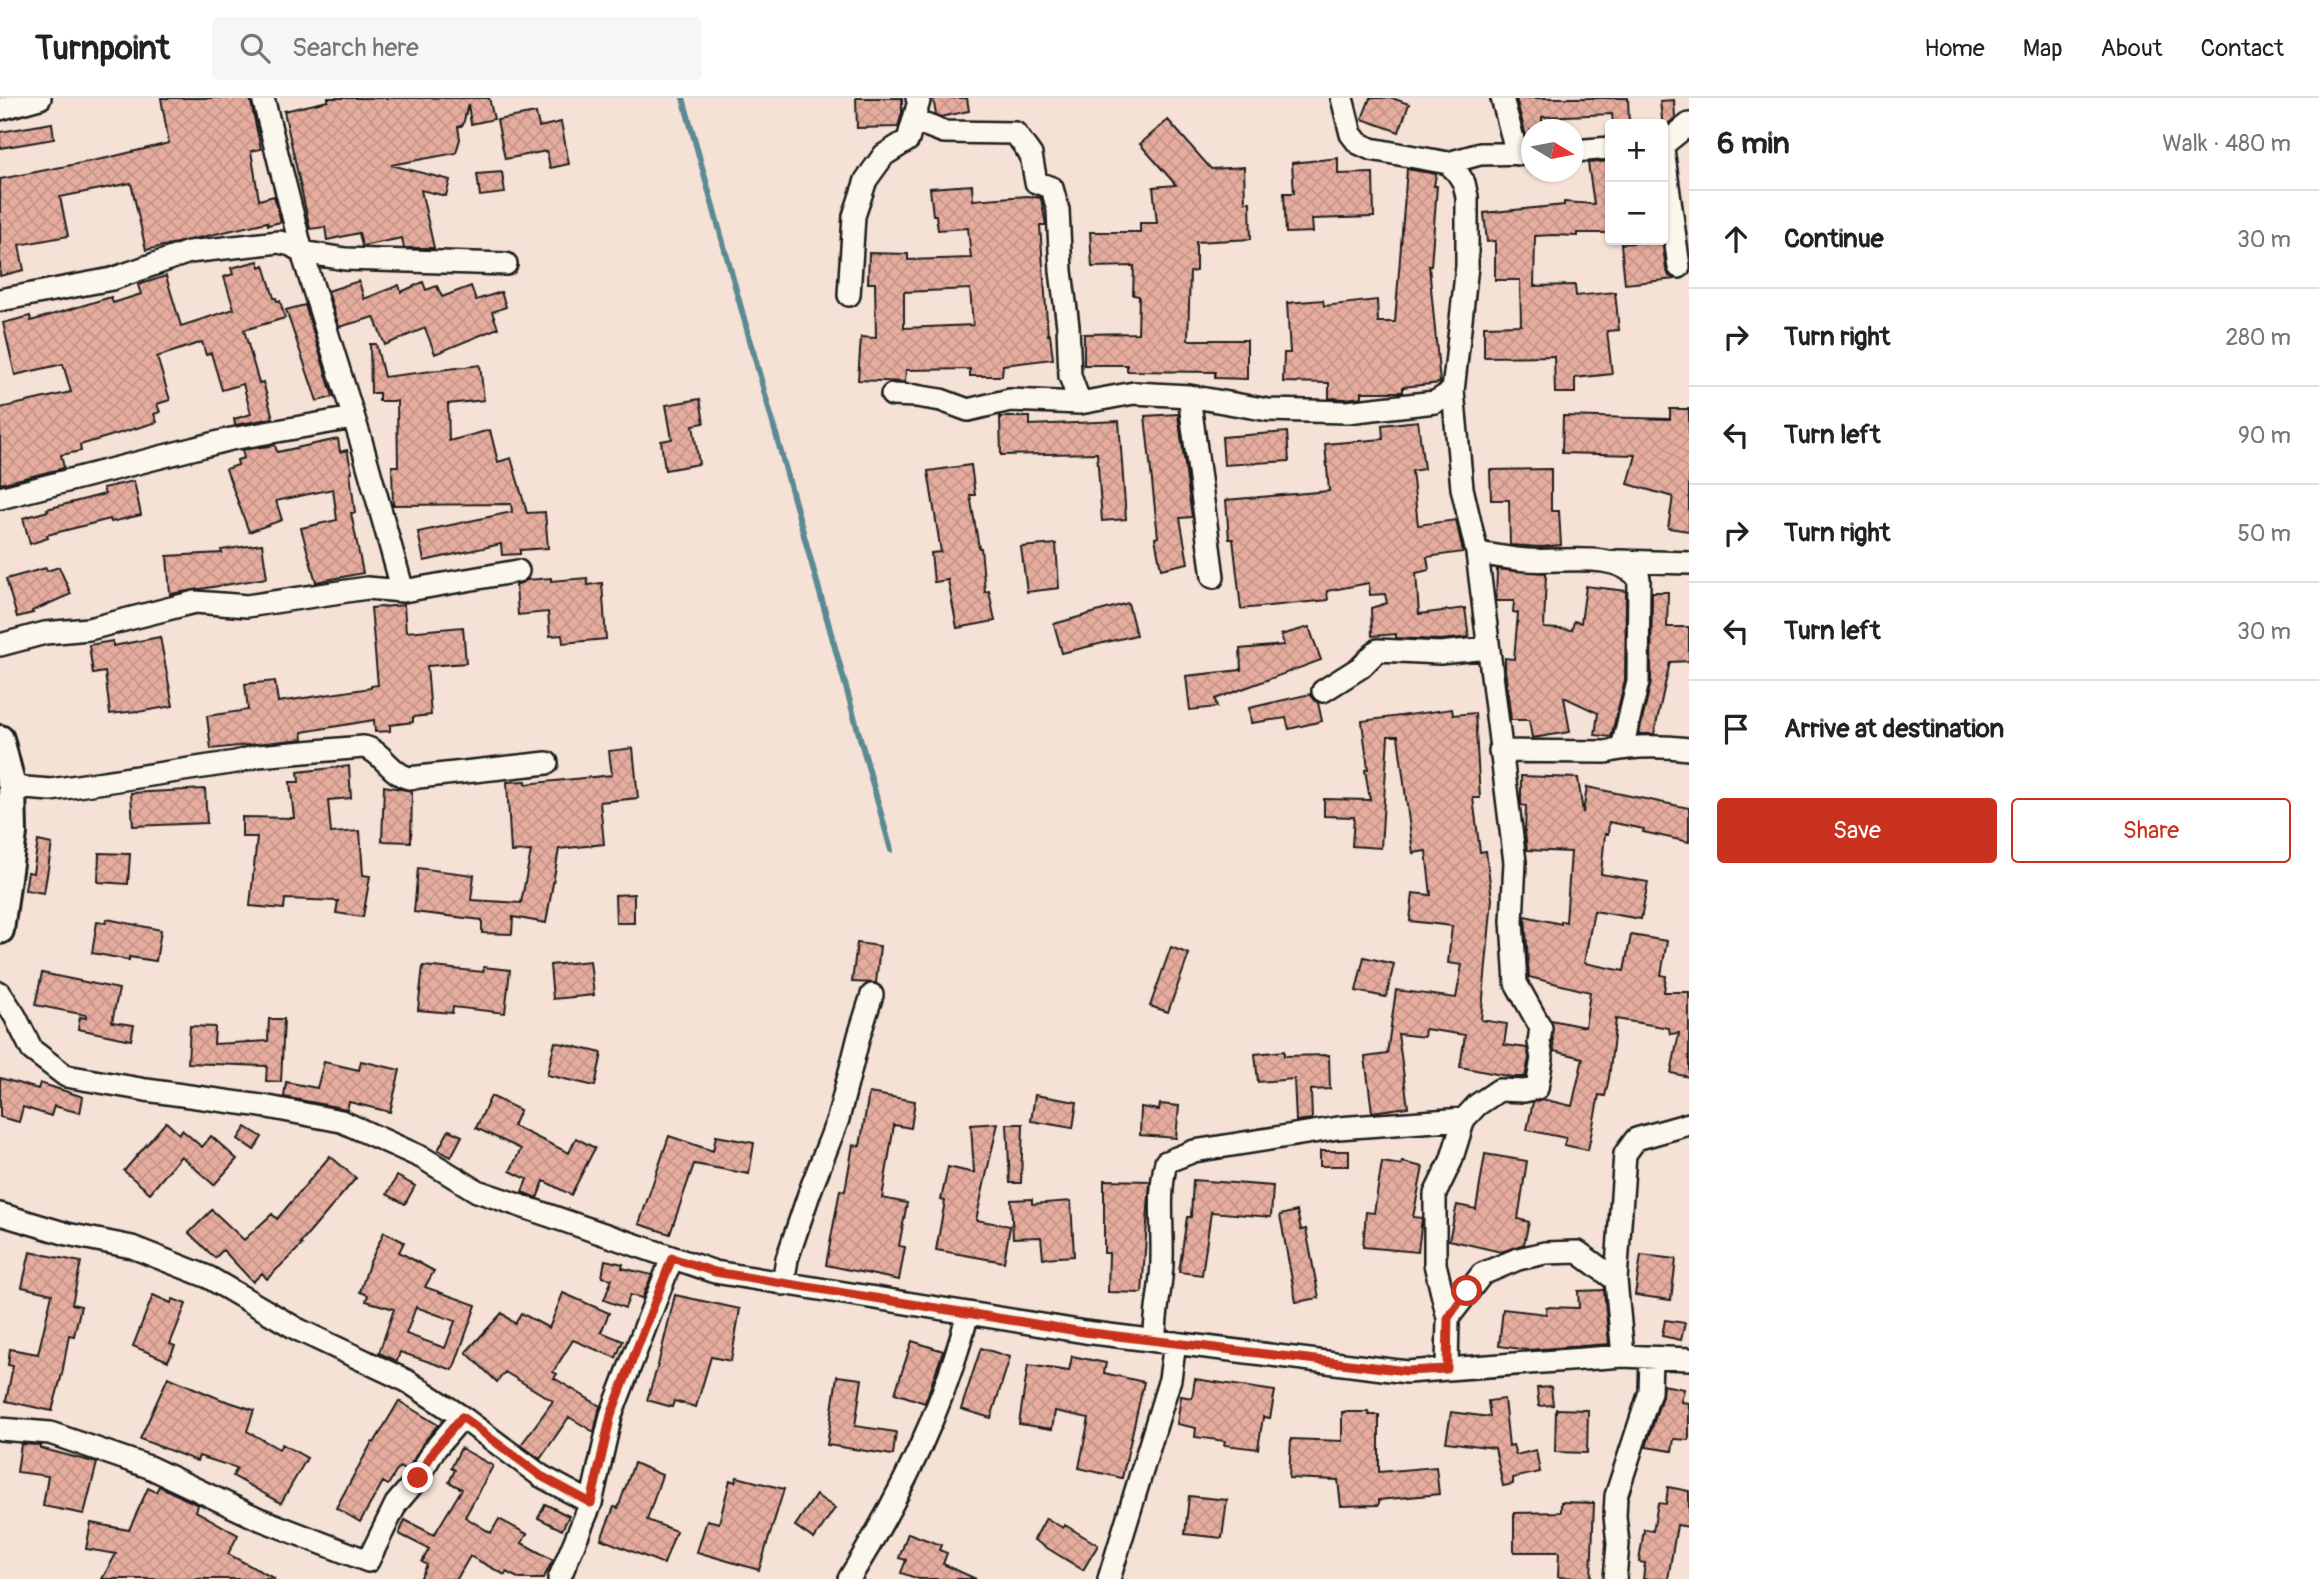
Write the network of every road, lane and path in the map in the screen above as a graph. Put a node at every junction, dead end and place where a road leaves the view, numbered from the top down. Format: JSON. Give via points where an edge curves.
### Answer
{"nodes":[{"id":1,"x":40,"y":98,"type":"edge"},
{"id":2,"x":263,"y":98,"type":"edge"},
{"id":3,"x":918,"y":98,"type":"edge"},
{"id":4,"x":1342,"y":98,"type":"edge"},
{"id":5,"x":1502,"y":98,"type":"edge"},
{"id":6,"x":0,"y":109,"type":"edge"},
{"id":7,"x":915,"y":121,"type":"junction"},
{"id":8,"x":1689,"y":124,"type":"edge"},
{"id":9,"x":1689,"y":141,"type":"edge"},
{"id":10,"x":1668,"y":142,"type":"edge"},
{"id":11,"x":1668,"y":145,"type":"edge"},
{"id":12,"x":1521,"y":146,"type":"edge"},
{"id":13,"x":1605,"y":148,"type":"edge"},
{"id":14,"x":1584,"y":150,"type":"edge"},
{"id":15,"x":1521,"y":154,"type":"edge"},
{"id":16,"x":1448,"y":163,"type":"junction"},
{"id":17,"x":1668,"y":182,"type":"edge"},
{"id":18,"x":302,"y":252,"type":"junction"},
{"id":19,"x":506,"y":264,"type":"dead end"},
{"id":20,"x":1679,"y":267,"type":"dead end"},
{"id":21,"x":849,"y":295,"type":"dead end"},
{"id":22,"x":0,"y":300,"type":"edge"},
{"id":23,"x":1453,"y":391,"type":"junction"},
{"id":24,"x":892,"y":395,"type":"dead end"},
{"id":25,"x":1189,"y":396,"type":"junction"},
{"id":26,"x":1080,"y":403,"type":"junction"},
{"id":27,"x":354,"y":418,"type":"junction"},
{"id":28,"x":0,"y":498,"type":"edge"},
{"id":29,"x":1477,"y":553,"type":"junction"},
{"id":30,"x":1601,"y":561,"type":"junction"},
{"id":31,"x":1689,"y":563,"type":"edge"},
{"id":32,"x":518,"y":571,"type":"dead end"},
{"id":33,"x":1213,"y":576,"type":"dead end"},
{"id":34,"x":403,"y":591,"type":"junction"},
{"id":35,"x":0,"y":645,"type":"edge"},
{"id":36,"x":1488,"y":648,"type":"junction"},
{"id":37,"x":1323,"y":691,"type":"dead end"},
{"id":38,"x":0,"y":739,"type":"edge"},
{"id":39,"x":1622,"y":748,"type":"junction"},
{"id":40,"x":1689,"y":750,"type":"edge"},
{"id":41,"x":1500,"y":751,"type":"junction"},
{"id":42,"x":547,"y":763,"type":"dead end"},
{"id":43,"x":12,"y":787,"type":"junction"},
{"id":44,"x":0,"y":930,"type":"edge"},
{"id":45,"x":0,"y":993,"type":"edge"},
{"id":46,"x":872,"y":995,"type":"dead end"},
{"id":47,"x":1464,"y":1119,"type":"junction"},
{"id":48,"x":1689,"y":1124,"type":"edge"},
{"id":49,"x":0,"y":1214,"type":"edge"},
{"id":50,"x":672,"y":1258,"type":"junction"},
{"id":51,"x":1616,"y":1280,"type":"junction"},
{"id":52,"x":783,"y":1284,"type":"junction"},
{"id":53,"x":968,"y":1313,"type":"junction"},
{"id":54,"x":1448,"y":1318,"type":"junction"},
{"id":55,"x":1165,"y":1342,"type":"junction"},
{"id":56,"x":1623,"y":1356,"type":"junction"},
{"id":57,"x":1650,"y":1358,"type":"junction"},
{"id":58,"x":1689,"y":1359,"type":"edge"},
{"id":59,"x":1447,"y":1369,"type":"junction"},
{"id":60,"x":462,"y":1417,"type":"junction"},
{"id":61,"x":0,"y":1429,"type":"edge"},
{"id":62,"x":591,"y":1503,"type":"junction"},
{"id":63,"x":560,"y":1579,"type":"edge"},
{"id":64,"x":849,"y":1579,"type":"edge"},
{"id":65,"x":1109,"y":1579,"type":"edge"},
{"id":66,"x":1615,"y":1579,"type":"edge"}],
"edges":[{"from":1,"to":6,"type":"street"},
{"from":2,"to":18,"type":"street"},
{"from":3,"to":7,"type":"street"},
{"from":4,"to":16,"type":"street","via":[[1351,134],[1358,143]]},
{"from":5,"to":12,"type":"street"},
{"from":7,"to":21,"type":"street","via":[[908,140],[884,155],[866,180],[855,216]]},
{"from":7,"to":26,"type":"street","via":[[944,132],[1015,133],[1031,155],[1036,182],[1052,188],[1058,210],[1070,376]]},
{"from":8,"to":10,"type":"street"},
{"from":9,"to":11,"type":"street"},
{"from":13,"to":14,"type":"street"},
{"from":15,"to":16,"type":"street","via":[[1480,154]]},
{"from":16,"to":23,"type":"street","via":[[1464,183],[1467,197],[1467,266]]},
{"from":17,"to":20,"type":"street"},
{"from":18,"to":19,"type":"street","via":[[345,259]]},
{"from":18,"to":22,"type":"street","via":[[279,242],[189,252],[112,279]]},
{"from":18,"to":27,"type":"street"},
{"from":23,"to":25,"type":"street","via":[[1435,402],[1347,412],[1268,410]]},
{"from":23,"to":29,"type":"street","via":[[1462,488]]},
{"from":24,"to":26,"type":"street","via":[[941,400],[968,410],[1010,400]]},
{"from":25,"to":26,"type":"street","via":[[1134,393]]},
{"from":25,"to":33,"type":"street"},
{"from":27,"to":28,"type":"street","via":[[231,439]]},
{"from":27,"to":34,"type":"street"},
{"from":29,"to":30,"type":"street","via":[[1527,560]]},
{"from":29,"to":36,"type":"street"},
{"from":30,"to":31,"type":"street"},
{"from":30,"to":39,"type":"street","via":[[1630,568],[1639,578],[1638,682]]},
{"from":32,"to":34,"type":"street"},
{"from":34,"to":35,"type":"street","via":[[367,588],[247,606],[195,602],[89,629],[45,633]]},
{"from":36,"to":37,"type":"street","via":[[1440,653],[1378,650]]},
{"from":36,"to":41,"type":"street"},
{"from":38,"to":43,"type":"street"},
{"from":39,"to":40,"type":"street"},
{"from":39,"to":41,"type":"street","via":[[1606,752]]},
{"from":41,"to":47,"type":"street","via":[[1515,862],[1516,983],[1541,1028],[1542,1058],[1537,1088],[1499,1090]]},
{"from":42,"to":43,"type":"street","via":[[409,778],[363,747],[258,756],[51,790]]},
{"from":43,"to":44,"type":"street","via":[[13,833]]},
{"from":45,"to":50,"type":"street","via":[[32,1050],[65,1076],[341,1121],[424,1158],[477,1191]]},
{"from":46,"to":52,"type":"street","via":[[838,1119],[787,1259]]},
{"from":47,"to":54,"type":"street","via":[[1435,1194],[1436,1264]]},
{"from":47,"to":55,"type":"street","via":[[1338,1128],[1194,1151],[1166,1162],[1160,1184],[1163,1261],[1154,1322]]},
{"from":48,"to":51,"type":"street","via":[[1636,1139],[1625,1154]]},
{"from":49,"to":60,"type":"street","via":[[132,1247],[208,1277],[296,1329],[408,1381]]},
{"from":50,"to":52,"type":"street","via":[[715,1272]]},
{"from":50,"to":62,"type":"street","via":[[611,1415]]},
{"from":51,"to":54,"type":"street","via":[[1578,1252],[1518,1259],[1482,1274]]},
{"from":51,"to":56,"type":"street"},
{"from":52,"to":53,"type":"street"},
{"from":53,"to":55,"type":"street"},
{"from":53,"to":64,"type":"street","via":[[958,1352],[907,1478]]},
{"from":54,"to":59,"type":"street"},
{"from":55,"to":59,"type":"street","via":[[1407,1371]]},
{"from":55,"to":65,"type":"street","via":[[1170,1379]]},
{"from":56,"to":57,"type":"street"},
{"from":56,"to":59,"type":"street"},
{"from":57,"to":58,"type":"street"},
{"from":57,"to":66,"type":"street","via":[[1650,1392],[1616,1496]]},
{"from":60,"to":61,"type":"street","via":[[396,1504],[368,1561],[257,1518],[149,1467],[50,1433]]},
{"from":60,"to":62,"type":"street","via":[[541,1476]]},
{"from":62,"to":63,"type":"street"}]}
